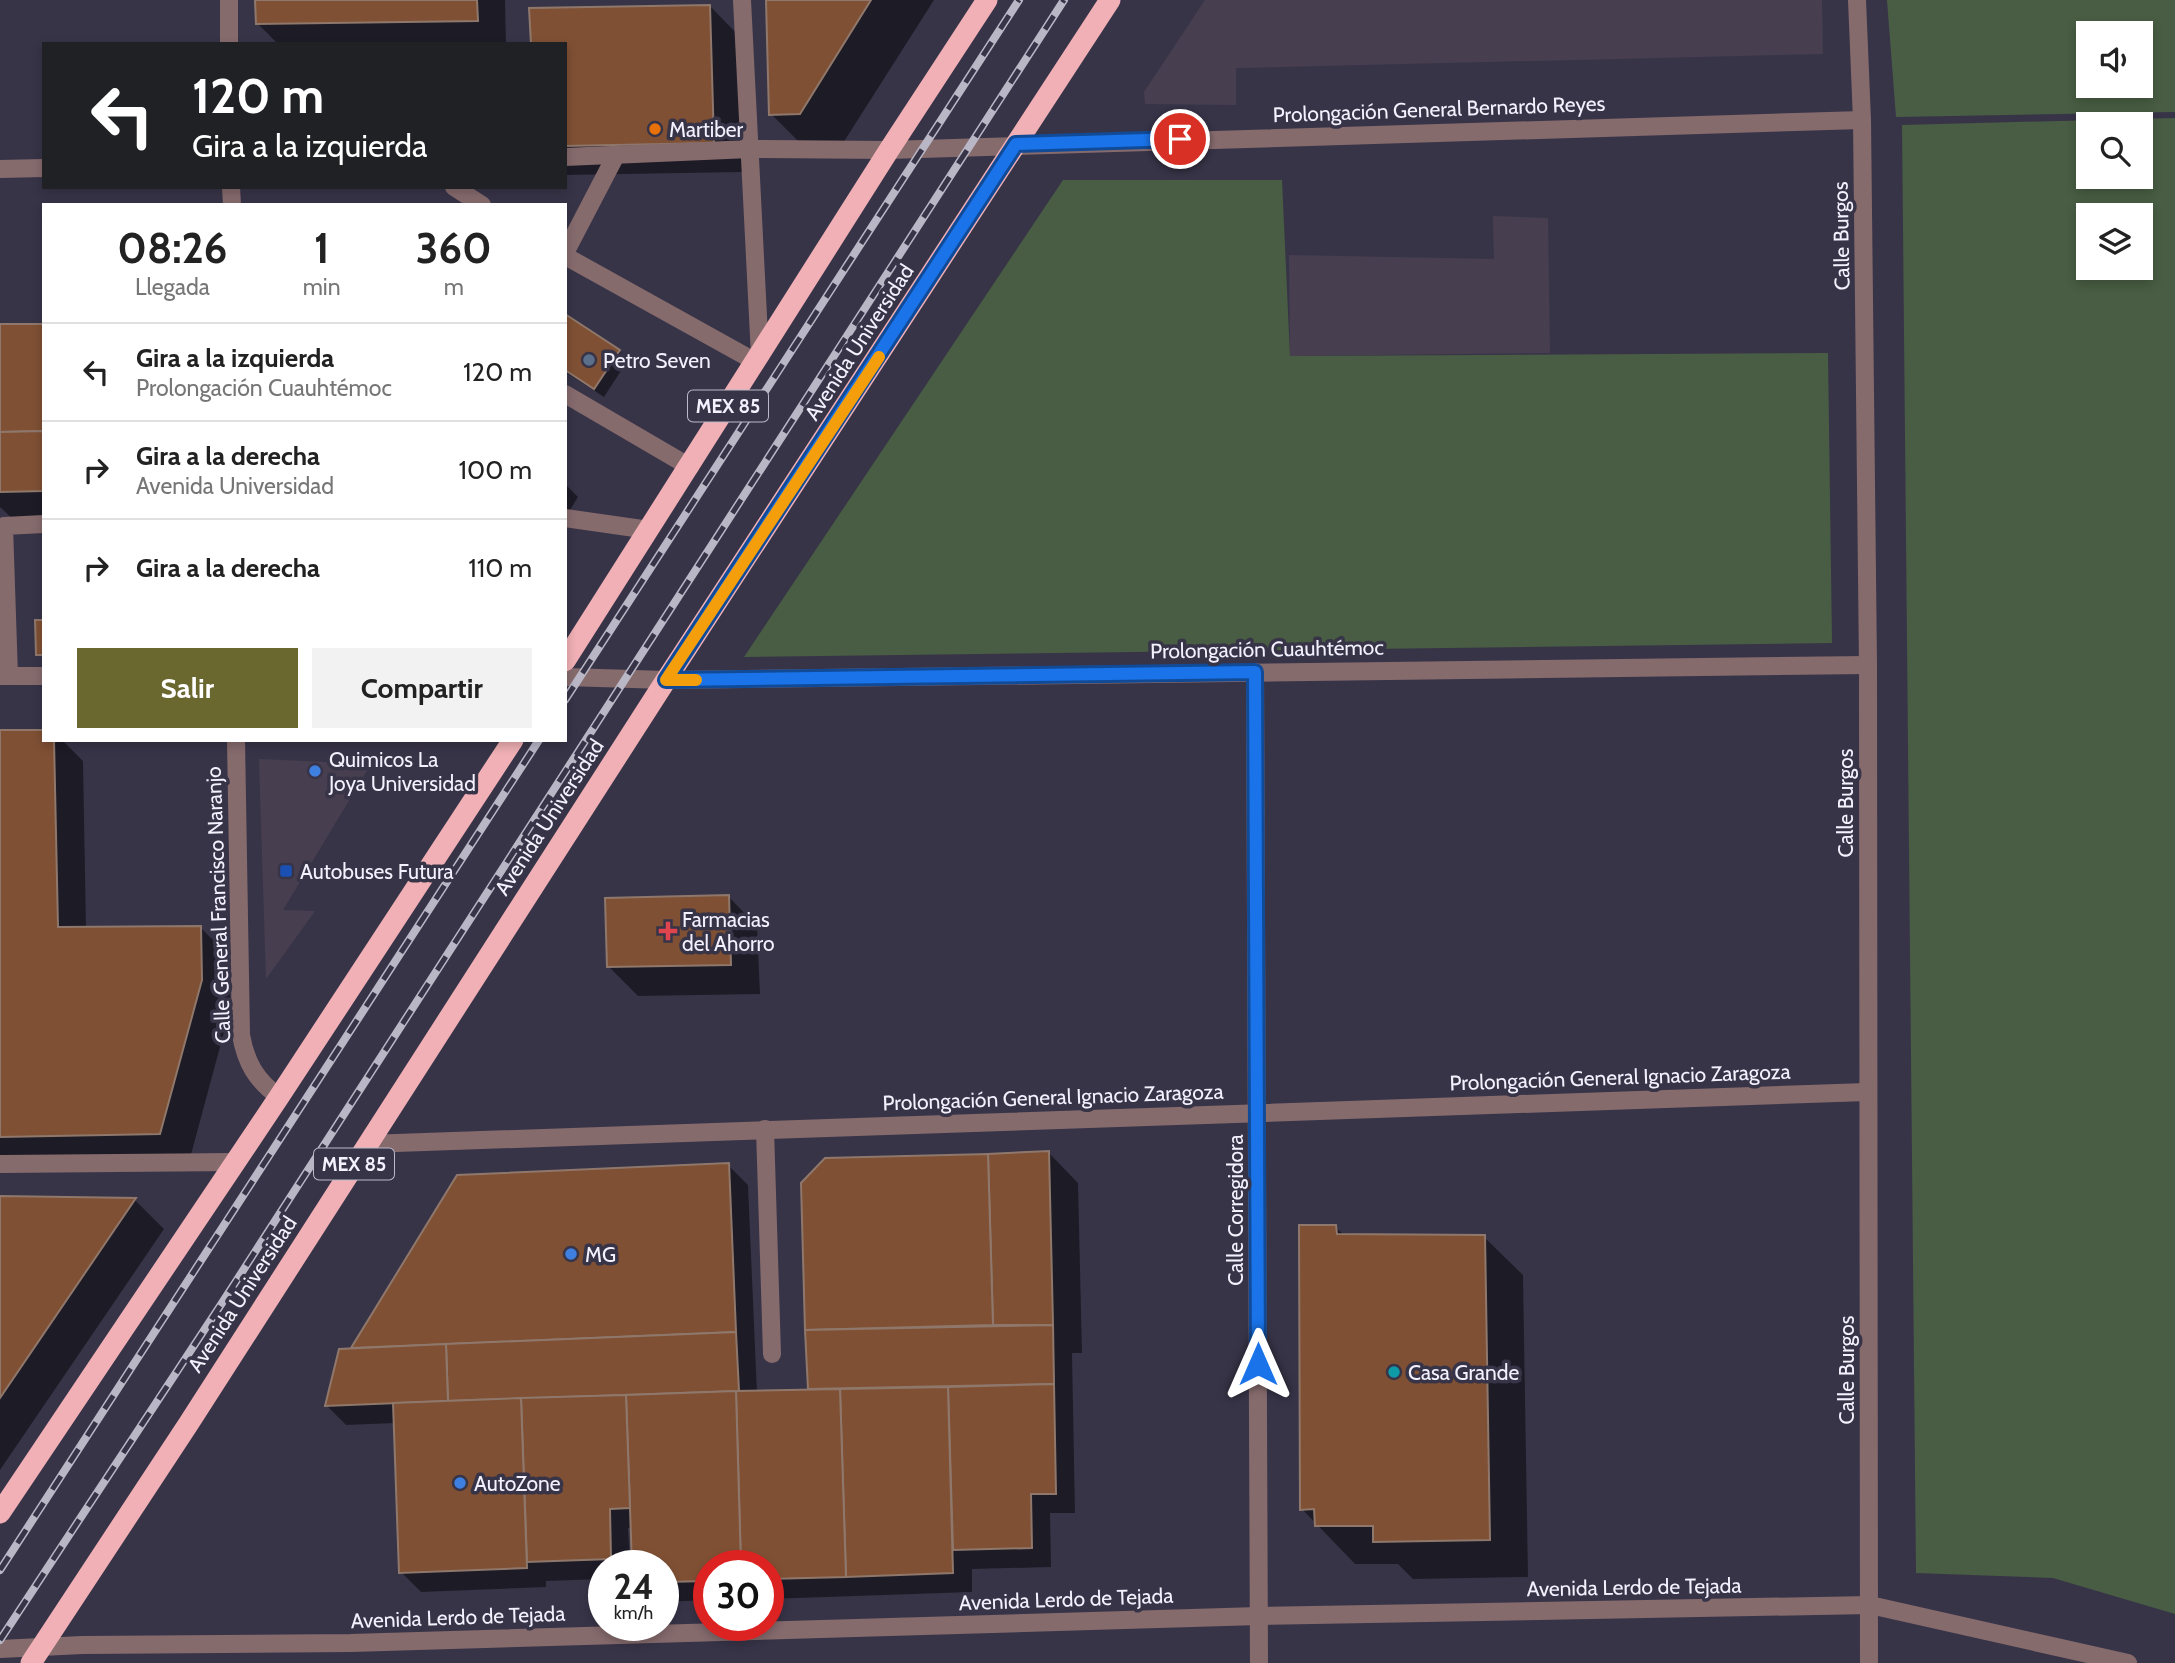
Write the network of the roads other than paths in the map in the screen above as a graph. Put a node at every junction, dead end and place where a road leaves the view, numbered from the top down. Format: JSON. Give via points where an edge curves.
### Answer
{"nodes":[{"id":1,"x":229,"y":0,"type":"edge"},
{"id":2,"x":743,"y":0,"type":"edge"},
{"id":3,"x":987,"y":0,"type":"edge"},
{"id":4,"x":1110,"y":0,"type":"edge"},
{"id":5,"x":1857,"y":0,"type":"edge"},
{"id":6,"x":229,"y":42,"type":"edge"},
{"id":7,"x":1862,"y":120,"type":"junction"},
{"id":8,"x":1016,"y":144,"type":"junction"},
{"id":9,"x":751,"y":149,"type":"junction"},
{"id":10,"x":889,"y":150,"type":"junction"},
{"id":11,"x":616,"y":155,"type":"junction"},
{"id":12,"x":567,"y":157,"type":"edge"},
{"id":13,"x":42,"y":168,"type":"edge"},
{"id":14,"x":0,"y":169,"type":"edge"},
{"id":15,"x":457,"y":189,"type":"edge"},
{"id":16,"x":479,"y":203,"type":"edge"},
{"id":17,"x":567,"y":250,"type":"edge"},
{"id":18,"x":567,"y":255,"type":"edge"},
{"id":19,"x":758,"y":359,"type":"junction"},
{"id":20,"x":567,"y":395,"type":"edge"},
{"id":21,"x":690,"y":467,"type":"junction"},
{"id":22,"x":567,"y":519,"type":"edge"},
{"id":23,"x":42,"y":524,"type":"edge"},
{"id":24,"x":649,"y":530,"type":"junction"},
{"id":25,"x":567,"y":658,"type":"edge"},
{"id":26,"x":1868,"y":665,"type":"junction"},
{"id":27,"x":1255,"y":672,"type":"junction"},
{"id":28,"x":4,"y":676,"type":"edge"},
{"id":29,"x":42,"y":676,"type":"edge"},
{"id":30,"x":567,"y":677,"type":"edge"},
{"id":31,"x":666,"y":680,"type":"junction"},
{"id":32,"x":236,"y":742,"type":"edge"},
{"id":33,"x":512,"y":742,"type":"edge"},
{"id":34,"x":1867,"y":1092,"type":"junction"},
{"id":35,"x":279,"y":1097,"type":"junction"},
{"id":36,"x":1257,"y":1113,"type":"junction"},
{"id":37,"x":765,"y":1129,"type":"junction"},
{"id":38,"x":368,"y":1144,"type":"junction"},
{"id":39,"x":235,"y":1163,"type":"junction"},
{"id":40,"x":0,"y":1164,"type":"edge"},
{"id":41,"x":772,"y":1354,"type":"dead end"},
{"id":42,"x":0,"y":1513,"type":"edge"},
{"id":43,"x":1870,"y":1605,"type":"junction"},
{"id":44,"x":1259,"y":1616,"type":"junction"},
{"id":45,"x":0,"y":1649,"type":"edge"},
{"id":46,"x":36,"y":1655,"type":"edge"},
{"id":47,"x":1259,"y":1663,"type":"edge"},
{"id":48,"x":1869,"y":1663,"type":"edge"},
{"id":49,"x":2128,"y":1663,"type":"edge"}],
"edges":[{"from":1,"to":6,"type":"street"},
{"from":2,"to":9,"type":"street"},
{"from":3,"to":10,"type":"highway","number":"MEX 85"},
{"from":4,"to":8,"type":"highway","name":"Avenida Universidad","number":"MEX 85"},
{"from":5,"to":7,"type":"street","name":"Calle Burgos"},
{"from":7,"to":8,"type":"street","name":"Prolongación General Bernardo Reyes"},
{"from":7,"to":26,"type":"street","name":"Calle Burgos"},
{"from":8,"to":10,"type":"street","name":"Prolongación General Bernardo Reyes"},
{"from":8,"to":31,"type":"highway","name":"Avenida Universidad","number":"MEX 85"},
{"from":9,"to":10,"type":"street","name":"Prolongación General Bernardo Reyes"},
{"from":9,"to":11,"type":"street","name":"Prolongación General Bernardo Reyes"},
{"from":9,"to":19,"type":"street"},
{"from":10,"to":19,"type":"highway","number":"MEX 85"},
{"from":11,"to":12,"type":"street","name":"Prolongación General Bernardo Reyes"},
{"from":11,"to":17,"type":"street"},
{"from":13,"to":14,"type":"street"},
{"from":15,"to":16,"type":"street"},
{"from":18,"to":19,"type":"street"},
{"from":19,"to":21,"type":"highway","number":"MEX 85"},
{"from":20,"to":21,"type":"street"},
{"from":21,"to":24,"type":"highway","number":"MEX 85"},
{"from":22,"to":24,"type":"street"},
{"from":23,"to":28,"type":"street","via":[[4,526]]},
{"from":24,"to":25,"type":"highway","number":"MEX 85"},
{"from":26,"to":27,"type":"street","name":"Prolongación Cuauhtémoc"},
{"from":26,"to":34,"type":"street","name":"Calle Burgos"},
{"from":27,"to":31,"type":"street","name":"Prolongación Cuauhtémoc"},
{"from":27,"to":36,"type":"street","name":"Calle Corregidora"},
{"from":28,"to":29,"type":"street"},
{"from":30,"to":31,"type":"street","name":"Prolongación Cuauhtémoc"},
{"from":31,"to":38,"type":"highway","name":"Avenida Universidad","number":"MEX 85"},
{"from":32,"to":35,"type":"street","name":"Calle General Francisco Naranjo","via":[[241,1035],[254,1074]]},
{"from":33,"to":35,"type":"highway"},
{"from":34,"to":36,"type":"street","name":"Prolongación General Ignacio Zaragoza"},
{"from":34,"to":43,"type":"street","name":"Calle Burgos"},
{"from":35,"to":39,"type":"highway"},
{"from":36,"to":37,"type":"street","name":"Prolongación General Ignacio Zaragoza"},
{"from":36,"to":44,"type":"street","name":"Calle Corregidora"},
{"from":37,"to":38,"type":"street","name":"Prolongación General Ignacio Zaragoza"},
{"from":37,"to":41,"type":"street"},
{"from":38,"to":46,"type":"highway","name":"Avenida Universidad","number":"MEX 85"},
{"from":39,"to":40,"type":"street"},
{"from":39,"to":42,"type":"highway"},
{"from":43,"to":44,"type":"street","name":"Avenida Lerdo de Tejada"},
{"from":43,"to":48,"type":"street","name":"Calle Burgos"},
{"from":43,"to":49,"type":"street","name":"Avenida Lerdo de Tejada"},
{"from":44,"to":46,"type":"street","name":"Avenida Lerdo de Tejada","via":[[365,1643],[82,1645]]},
{"from":44,"to":47,"type":"street","name":"Calle Corregidora"},
{"from":45,"to":46,"type":"street","name":"Avenida Lerdo de Tejada"}]}
